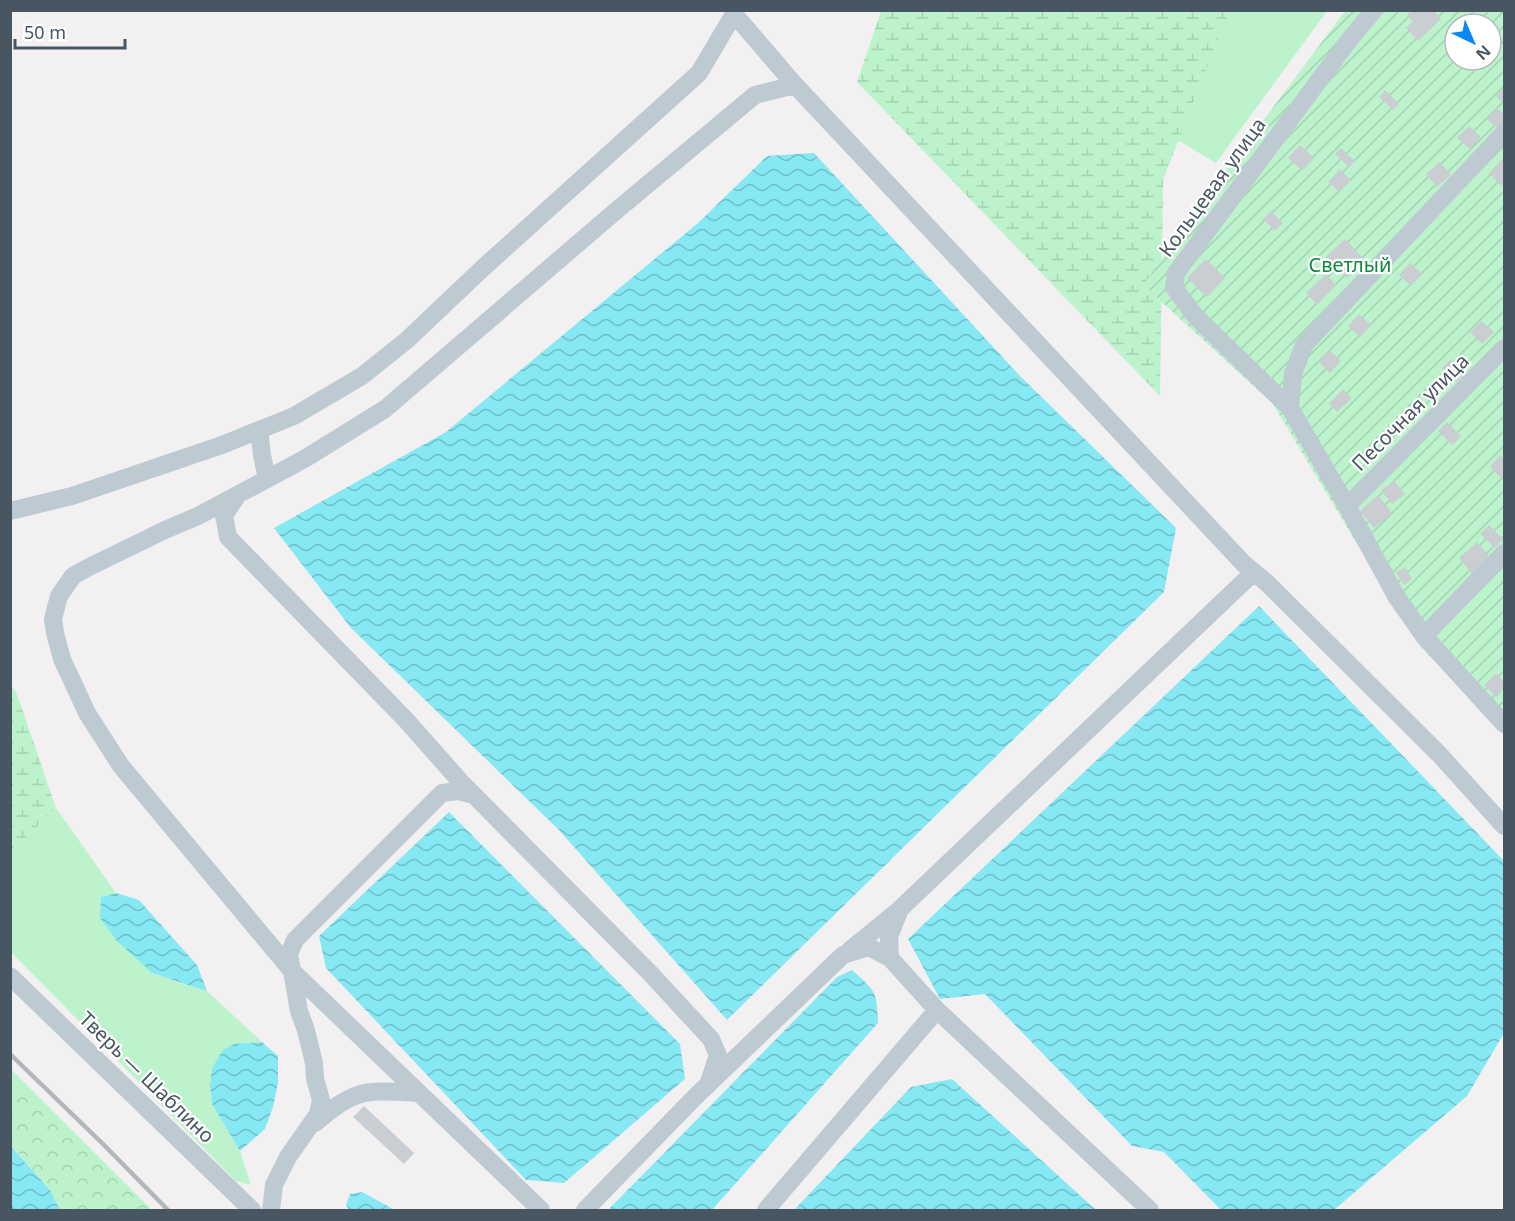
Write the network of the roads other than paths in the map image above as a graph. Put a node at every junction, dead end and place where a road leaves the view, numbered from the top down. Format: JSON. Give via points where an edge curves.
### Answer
{"nodes":[{"id":1,"x":1374,"y":10,"type":"edge"},
{"id":2,"x":734,"y":12,"type":"edge"},
{"id":3,"x":795,"y":85,"type":"junction"},
{"id":4,"x":1504,"y":133,"type":"edge"},
{"id":5,"x":1504,"y":348,"type":"edge"},
{"id":6,"x":1290,"y":408,"type":"junction"},
{"id":7,"x":259,"y":430,"type":"junction"},
{"id":8,"x":267,"y":478,"type":"junction"},
{"id":9,"x":239,"y":494,"type":"junction"},
{"id":10,"x":1347,"y":507,"type":"junction"},
{"id":11,"x":10,"y":510,"type":"edge"},
{"id":12,"x":1504,"y":553,"type":"edge"},
{"id":13,"x":1254,"y":572,"type":"junction"},
{"id":14,"x":1424,"y":636,"type":"junction"},
{"id":15,"x":1504,"y":724,"type":"edge"},
{"id":16,"x":440,"y":759,"type":"junction"},
{"id":17,"x":442,"y":793,"type":"junction"},
{"id":18,"x":474,"y":795,"type":"junction"},
{"id":19,"x":1504,"y":826,"type":"edge"},
{"id":20,"x":900,"y":909,"type":"junction"},
{"id":21,"x":843,"y":955,"type":"junction"},
{"id":22,"x":890,"y":958,"type":"junction"},
{"id":23,"x":292,"y":971,"type":"junction"},
{"id":24,"x":10,"y":976,"type":"edge"},
{"id":25,"x":937,"y":1010,"type":"junction"},
{"id":26,"x":711,"y":1039,"type":"junction"},
{"id":27,"x":753,"y":1042,"type":"junction"},
{"id":28,"x":708,"y":1085,"type":"junction"},
{"id":29,"x":418,"y":1093,"type":"junction"},
{"id":30,"x":309,"y":1128,"type":"junction"},
{"id":31,"x":252,"y":1210,"type":"edge"},
{"id":32,"x":271,"y":1210,"type":"edge"},
{"id":33,"x":541,"y":1210,"type":"edge"},
{"id":34,"x":585,"y":1210,"type":"edge"},
{"id":35,"x":765,"y":1210,"type":"edge"},
{"id":36,"x":1150,"y":1210,"type":"edge"}],
"edges":[{"from":1,"to":6,"type":"street","name":"Кольцевая улица","via":[[1176,273],[1174,287],[1195,316]]},
{"from":2,"to":3,"type":"street"},
{"from":2,"to":7,"type":"street","via":[[699,73],[407,340],[362,376],[294,416]]},
{"from":3,"to":8,"type":"street","via":[[755,96],[385,409]]},
{"from":3,"to":13,"type":"street"},
{"from":4,"to":6,"type":"street","via":[[1304,345],[1293,374]]},
{"from":5,"to":10,"type":"street","name":"Песочная улица"},
{"from":6,"to":10,"type":"street","name":"Кольцевая улица"},
{"from":7,"to":8,"type":"street"},
{"from":7,"to":11,"type":"street","via":[[72,496]]},
{"from":8,"to":9,"type":"street"},
{"from":9,"to":16,"type":"street","via":[[224,516],[228,537]]},
{"from":9,"to":23,"type":"street","via":[[73,576],[59,596],[53,619],[62,658],[87,713],[121,766]]},
{"from":10,"to":14,"type":"street","name":"Кольцевая улица","via":[[1395,596]]},
{"from":12,"to":14,"type":"street"},
{"from":13,"to":19,"type":"street","via":[[1439,754]]},
{"from":13,"to":20,"type":"street"},
{"from":14,"to":15,"type":"street","name":"Кольцевая улица"},
{"from":16,"to":17,"type":"street"},
{"from":16,"to":18,"type":"street"},
{"from":17,"to":18,"type":"street"},
{"from":17,"to":23,"type":"street","via":[[295,940],[289,954]]},
{"from":18,"to":26,"type":"street"},
{"from":20,"to":21,"type":"street"},
{"from":20,"to":22,"type":"street","via":[[889,937]]},
{"from":21,"to":22,"type":"street","via":[[869,947]]},
{"from":21,"to":27,"type":"street"},
{"from":22,"to":25,"type":"street"},
{"from":23,"to":29,"type":"street"},
{"from":23,"to":30,"type":"street","via":[[321,1100]]},
{"from":24,"to":31,"type":"street","name":"Тверь — Шаблино"},
{"from":25,"to":35,"type":"street"},
{"from":25,"to":36,"type":"street"},
{"from":26,"to":27,"type":"street","via":[[728,1046]]},
{"from":26,"to":28,"type":"street","via":[[718,1056]]},
{"from":27,"to":28,"type":"street"},
{"from":28,"to":34,"type":"street"},
{"from":29,"to":30,"type":"street","via":[[357,1094]]},
{"from":29,"to":33,"type":"street"},
{"from":30,"to":32,"type":"street","via":[[274,1185]]}]}
